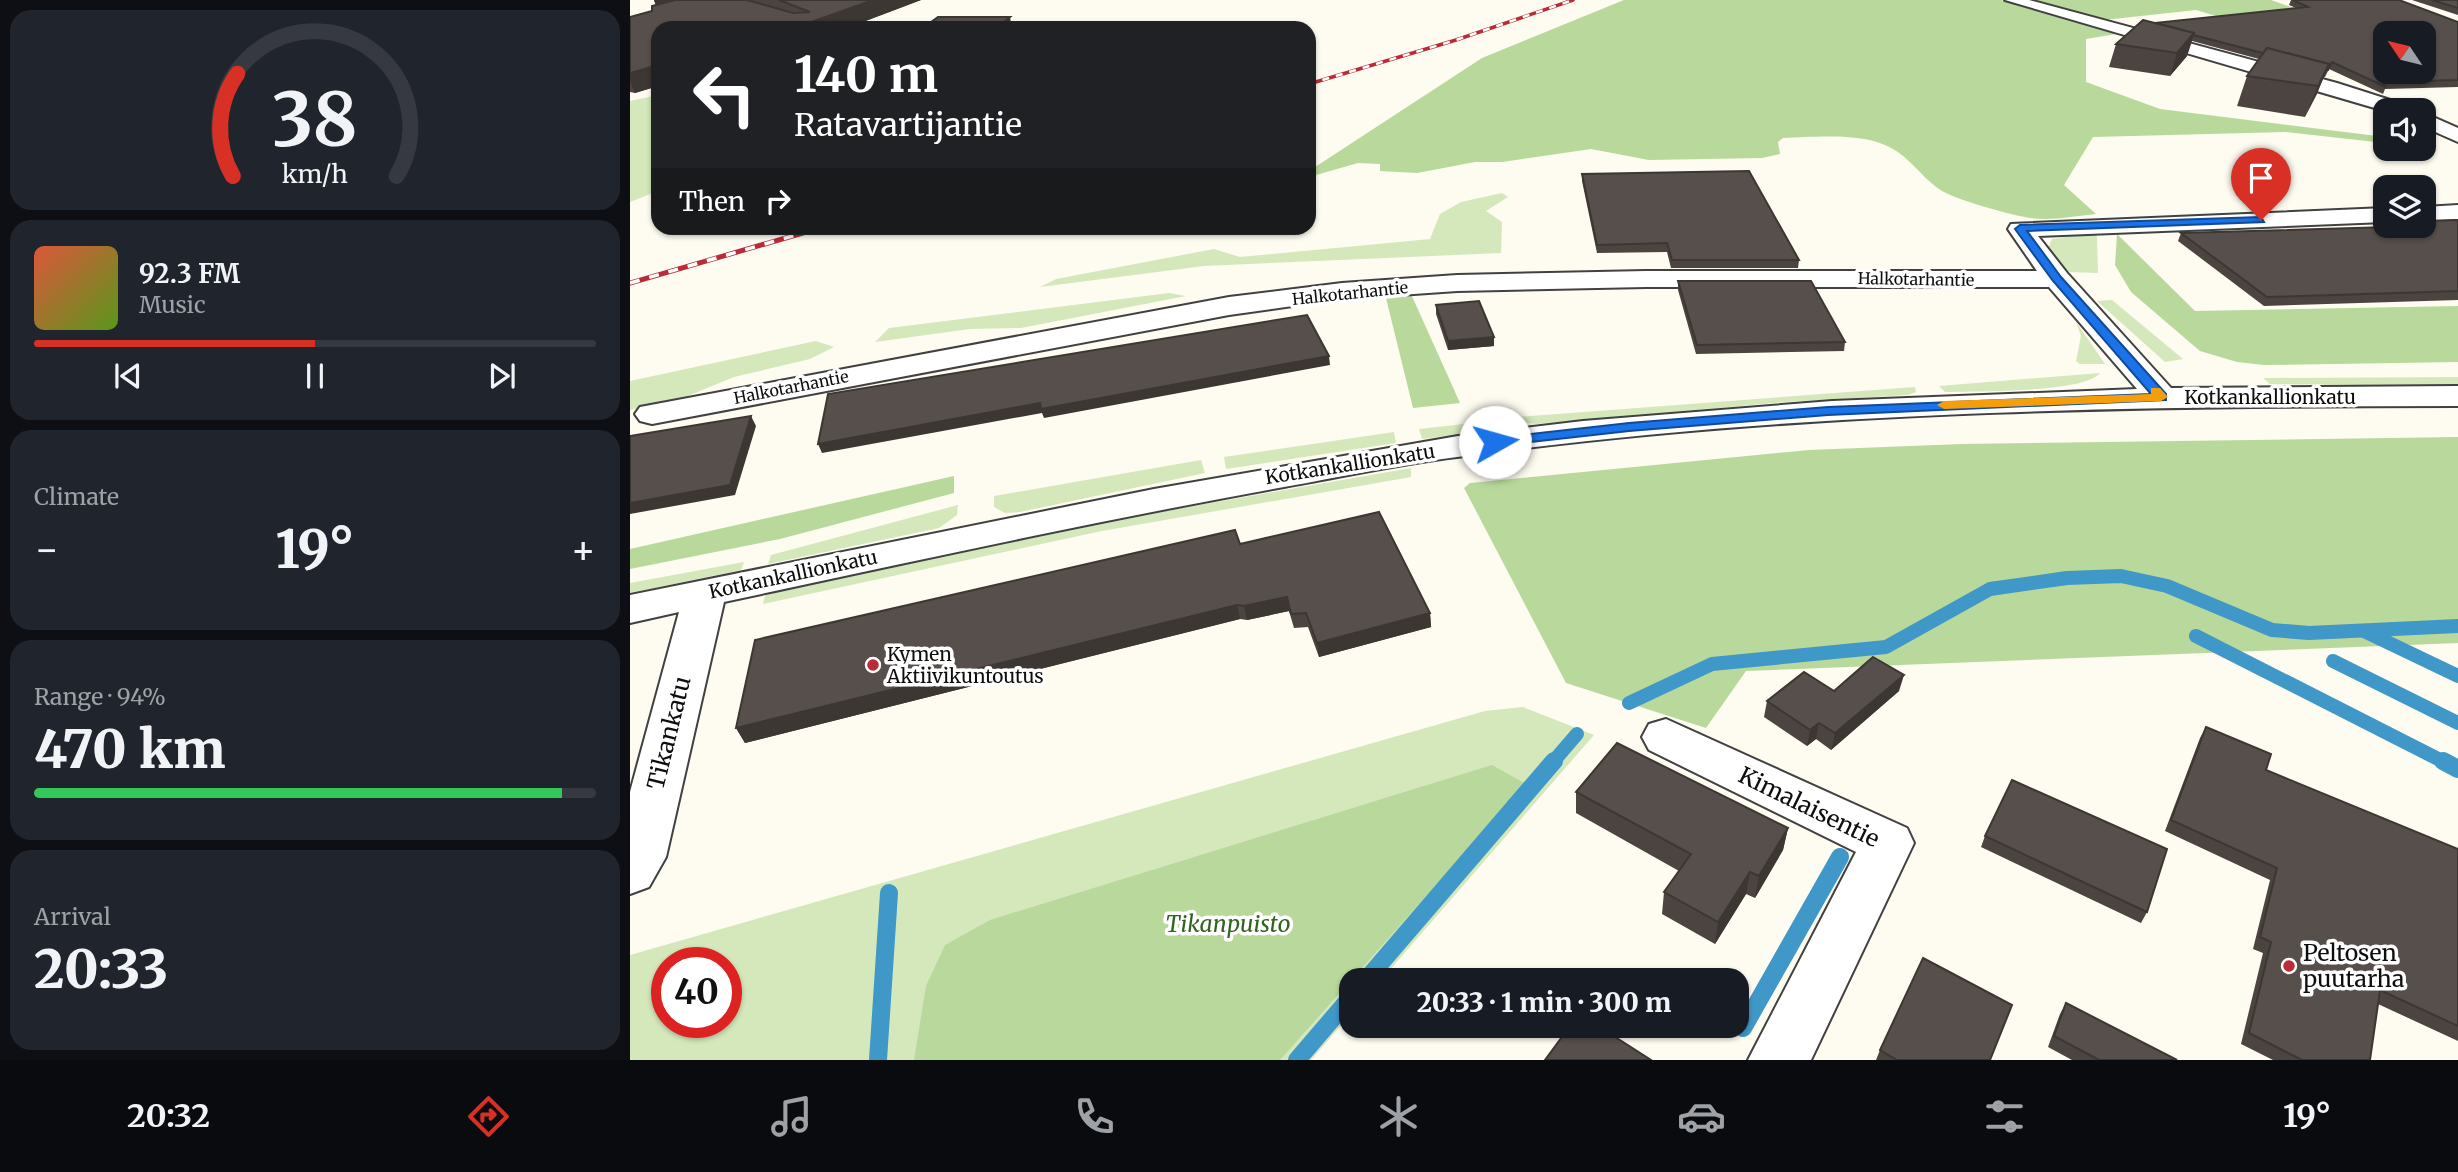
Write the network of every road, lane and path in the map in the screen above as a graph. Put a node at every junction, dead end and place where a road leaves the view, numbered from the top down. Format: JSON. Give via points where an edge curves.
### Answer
{"nodes":[{"id":1,"x":2012,"y":0,"type":"edge"},
{"id":2,"x":2373,"y":101,"type":"edge"},
{"id":3,"x":2436,"y":125,"type":"edge"},
{"id":4,"x":2458,"y":136,"type":"edge"},
{"id":5,"x":2458,"y":212,"type":"edge"},
{"id":6,"x":2436,"y":213,"type":"edge"},
{"id":7,"x":2373,"y":215,"type":"edge"},
{"id":8,"x":2057,"y":279,"type":"junction"},
{"id":9,"x":2458,"y":396,"type":"edge"},
{"id":10,"x":2161,"y":397,"type":"junction"},
{"id":11,"x":652,"y":414,"type":"dead end"},
{"id":12,"x":705,"y":593,"type":"junction"},
{"id":13,"x":630,"y":609,"type":"edge"},
{"id":14,"x":1666,"y":737,"type":"dead end"},
{"id":15,"x":630,"y":870,"type":"edge"},
{"id":16,"x":1779,"y":1060,"type":"edge"}],
"edges":[{"from":1,"to":2,"type":"street"},
{"from":3,"to":4,"type":"street"},
{"from":5,"to":6,"type":"street"},
{"from":7,"to":8,"type":"street","via":[[2020,229]]},
{"from":8,"to":10,"type":"street"},
{"from":8,"to":11,"type":"street","name":"Halkotarhantie","via":[[1646,279],[1342,291],[1229,306]]},
{"from":9,"to":10,"type":"street","name":"Kotkankallionkatu"},
{"from":10,"to":12,"type":"street","name":"Kotkankallionkatu","via":[[1774,415],[1454,447],[1129,503]]},
{"from":12,"to":13,"type":"street","name":"Kotkankallionkatu"},
{"from":12,"to":15,"type":"street","name":"Tikankatu","via":[[639,858]]},
{"from":14,"to":16,"type":"street","name":"Kimalaisentie","via":[[1888,843]]}]}
